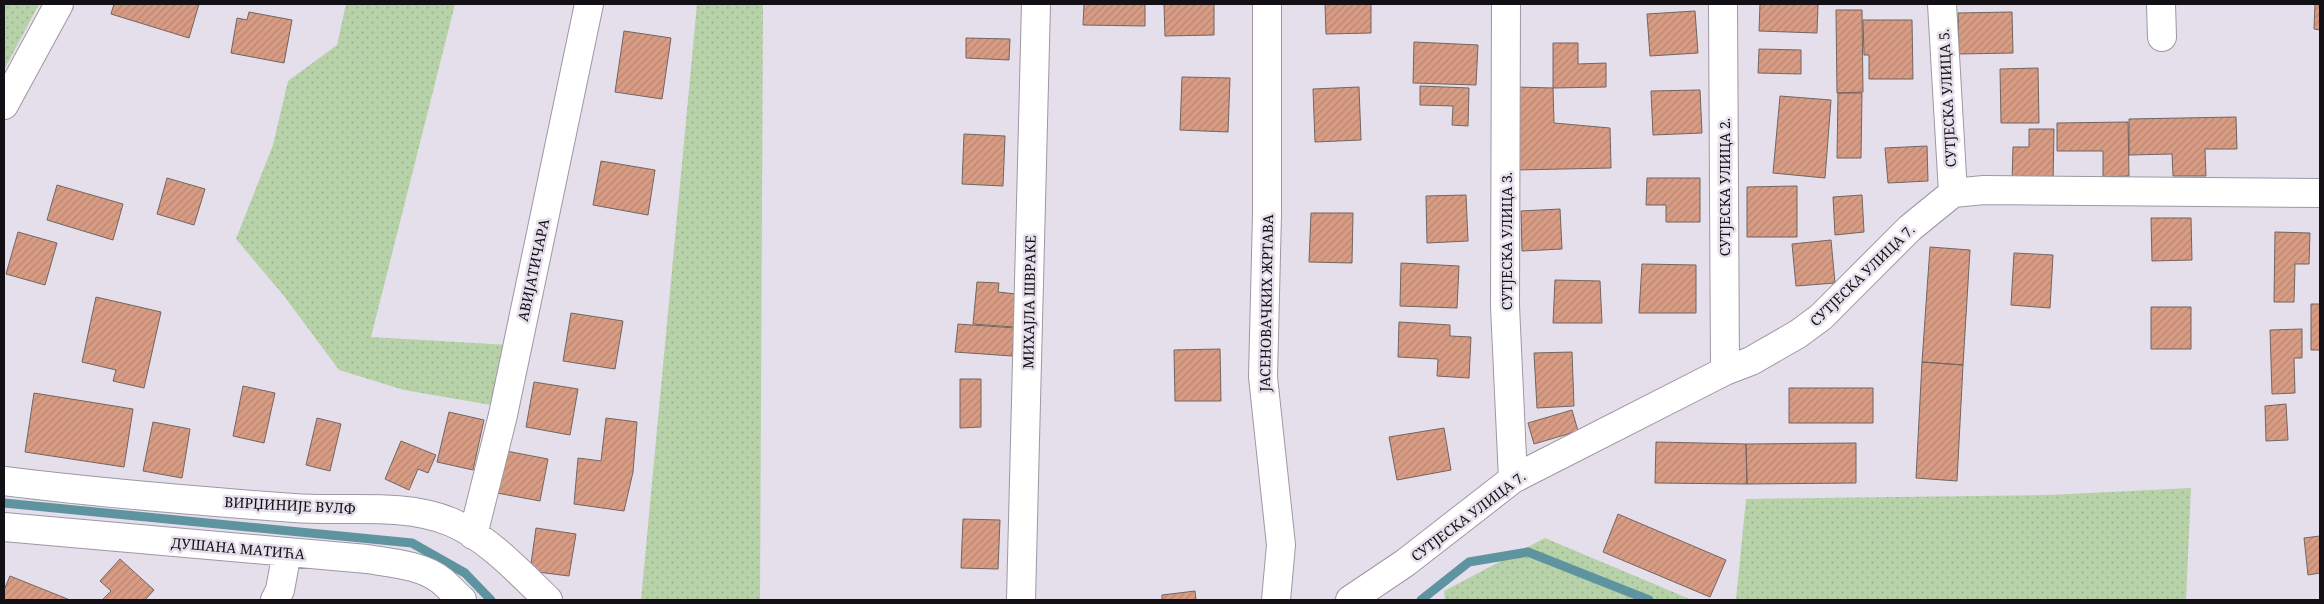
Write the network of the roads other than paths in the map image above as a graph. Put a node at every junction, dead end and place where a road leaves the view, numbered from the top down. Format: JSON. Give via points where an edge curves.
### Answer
{"nodes":[{"id":1,"x":59,"y":4,"type":"edge"},
{"id":2,"x":590,"y":4,"type":"edge"},
{"id":3,"x":1036,"y":4,"type":"edge"},
{"id":4,"x":1267,"y":4,"type":"edge"},
{"id":5,"x":1506,"y":4,"type":"edge"},
{"id":6,"x":1723,"y":4,"type":"edge"},
{"id":7,"x":1942,"y":4,"type":"edge"},
{"id":8,"x":2161,"y":4,"type":"edge"},
{"id":9,"x":2162,"y":36,"type":"dead end"},
{"id":10,"x":4,"y":105,"type":"edge"},
{"id":11,"x":1953,"y":193,"type":"junction"},
{"id":12,"x":2320,"y":193,"type":"edge"},
{"id":13,"x":1725,"y":371,"type":"junction"},
{"id":14,"x":1513,"y":479,"type":"junction"},
{"id":15,"x":4,"y":481,"type":"edge"},
{"id":16,"x":4,"y":527,"type":"edge"},
{"id":17,"x":472,"y":535,"type":"junction"},
{"id":18,"x":287,"y":552,"type":"junction"},
{"id":19,"x":275,"y":600,"type":"edge"},
{"id":20,"x":462,"y":600,"type":"edge"},
{"id":21,"x":548,"y":600,"type":"edge"},
{"id":22,"x":1021,"y":600,"type":"edge"},
{"id":23,"x":1276,"y":600,"type":"edge"},
{"id":24,"x":1350,"y":600,"type":"edge"}],
"edges":[{"from":1,"to":10,"type":"street"},
{"from":2,"to":17,"type":"street","name":"АВИЈАТИЧАРА","via":[[503,415]]},
{"from":3,"to":22,"type":"street","name":"МИХАЈЛА ШВРАКЕ"},
{"from":4,"to":23,"type":"street","name":"ЈАСЕНОВАЧКИХ ЖРТАВА","via":[[1263,377],[1281,545]]},
{"from":5,"to":14,"type":"street","name":"СУТЈЕСКА УЛИЦА 3.","via":[[1506,306]]},
{"from":6,"to":13,"type":"street","name":"СУТЈЕСКА УЛИЦА 2."},
{"from":7,"to":11,"type":"street","name":"СУТЈЕСКА УЛИЦА 5."},
{"from":8,"to":9,"type":"street"},
{"from":11,"to":12,"type":"street","via":[[1984,190]]},
{"from":11,"to":13,"type":"street","name":"СУТЈЕСКА УЛИЦА 7.","via":[[1910,228],[1821,317],[1751,361]]},
{"from":13,"to":14,"type":"street","name":"СУТЈЕСКА УЛИЦА 7."},
{"from":14,"to":24,"type":"street","name":"СУТЈЕСКА УЛИЦА 7.","via":[[1405,563]]},
{"from":15,"to":17,"type":"street","name":"ВИРЏИНИЈЕ ВУЛФ","via":[[296,508],[388,509],[451,522]]},
{"from":16,"to":18,"type":"street","name":"ДУШАНА МАТИЋА"},
{"from":17,"to":21,"type":"street","name":"ВИРЏИНИЈЕ ВУЛФ","via":[[512,565]]},
{"from":18,"to":19,"type":"street"},
{"from":18,"to":20,"type":"street","name":"ДУШАНА МАТИЋА","via":[[367,559],[410,567],[441,580]]}]}
